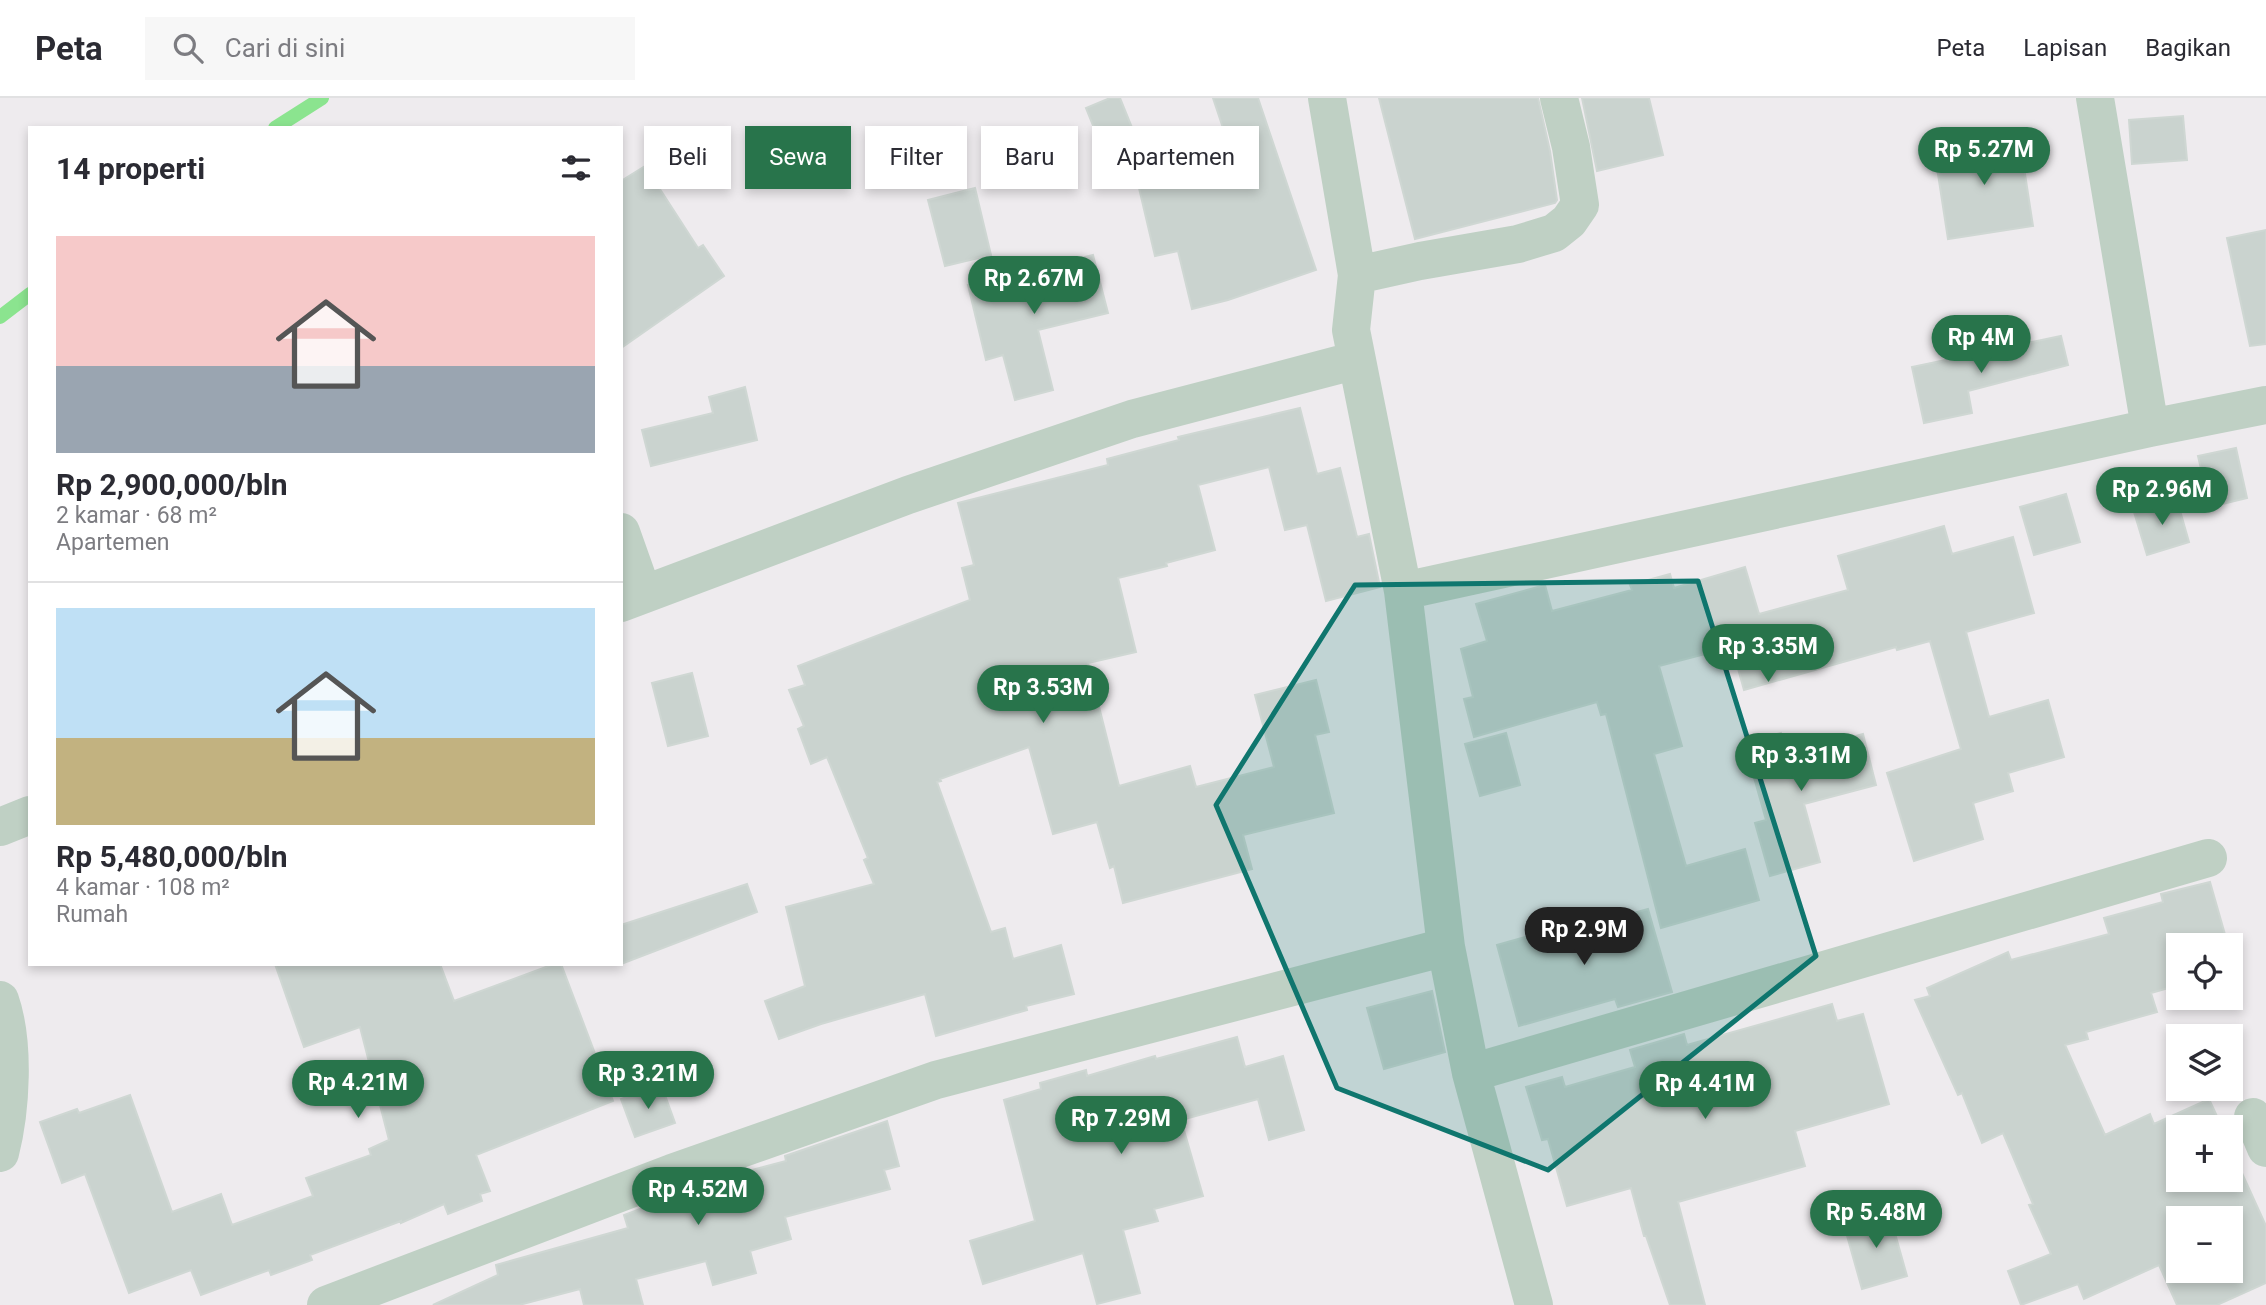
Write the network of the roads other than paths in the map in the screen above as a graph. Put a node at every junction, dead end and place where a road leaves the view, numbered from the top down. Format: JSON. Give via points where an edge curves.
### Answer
{"nodes":[{"id":1,"x":1327,"y":98,"type":"edge"},
{"id":2,"x":1559,"y":98,"type":"edge"},
{"id":3,"x":2095,"y":98,"type":"edge"},
{"id":4,"x":1357,"y":275,"type":"junction"},
{"id":5,"x":1357,"y":360,"type":"junction"},
{"id":6,"x":2266,"y":405,"type":"edge"},
{"id":7,"x":2150,"y":428,"type":"junction"},
{"id":8,"x":623,"y":544,"type":"edge"},
{"id":9,"x":1403,"y":591,"type":"junction"},
{"id":10,"x":632,"y":599,"type":"edge"},
{"id":11,"x":28,"y":816,"type":"edge"},
{"id":12,"x":0,"y":827,"type":"edge"},
{"id":13,"x":2208,"y":858,"type":"dead end"},
{"id":14,"x":1446,"y":947,"type":"junction"},
{"id":15,"x":0,"y":1000,"type":"edge"},
{"id":16,"x":1471,"y":1073,"type":"junction"},
{"id":17,"x":0,"y":1153,"type":"edge"},
{"id":18,"x":326,"y":1305,"type":"edge"},
{"id":19,"x":1534,"y":1305,"type":"edge"}],
"edges":[{"from":1,"to":4,"type":"street"},
{"from":2,"to":4,"type":"street","via":[[1580,205],[1569,221],[1554,233],[1518,244]]},
{"from":3,"to":7,"type":"street"},
{"from":4,"to":5,"type":"street","via":[[1351,330]]},
{"from":5,"to":9,"type":"street"},
{"from":5,"to":10,"type":"street","via":[[1132,419],[908,495]]},
{"from":6,"to":7,"type":"street"},
{"from":7,"to":9,"type":"street"},
{"from":8,"to":10,"type":"street"},
{"from":9,"to":14,"type":"street"},
{"from":11,"to":12,"type":"street"},
{"from":13,"to":16,"type":"street"},
{"from":14,"to":16,"type":"street"},
{"from":14,"to":18,"type":"street","via":[[936,1080],[672,1173]]},
{"from":15,"to":17,"type":"street","via":[[9,1048],[9,1101]]},
{"from":16,"to":19,"type":"street"}]}
